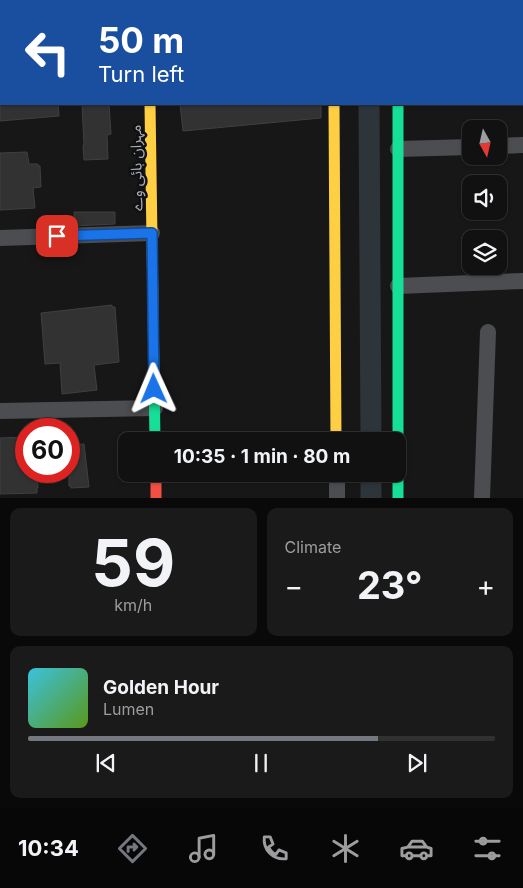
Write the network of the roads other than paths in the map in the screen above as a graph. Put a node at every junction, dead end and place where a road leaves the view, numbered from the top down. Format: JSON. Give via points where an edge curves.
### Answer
{"nodes":[{"id":1,"x":150,"y":105,"type":"edge"},
{"id":2,"x":334,"y":105,"type":"edge"},
{"id":3,"x":398,"y":105,"type":"edge"},
{"id":4,"x":523,"y":145,"type":"edge"},
{"id":5,"x":508,"y":146,"type":"edge"},
{"id":6,"x":462,"y":147,"type":"edge"},
{"id":7,"x":398,"y":149,"type":"junction"},
{"id":8,"x":152,"y":233,"type":"junction"},
{"id":9,"x":0,"y":238,"type":"edge"},
{"id":10,"x":523,"y":281,"type":"edge"},
{"id":11,"x":398,"y":286,"type":"junction"},
{"id":12,"x":488,"y":332,"type":"dead end"},
{"id":13,"x":155,"y":408,"type":"junction"},
{"id":14,"x":0,"y":411,"type":"edge"},
{"id":15,"x":155,"y":432,"type":"edge"},
{"id":16,"x":336,"y":432,"type":"edge"},
{"id":17,"x":156,"y":482,"type":"edge"},
{"id":18,"x":336,"y":482,"type":"edge"},
{"id":19,"x":156,"y":498,"type":"edge"},
{"id":20,"x":337,"y":498,"type":"edge"},
{"id":21,"x":398,"y":498,"type":"edge"},
{"id":22,"x":482,"y":498,"type":"edge"}],
"edges":[{"from":1,"to":8,"type":"street","name":"مہران ہائی وے"},
{"from":2,"to":16,"type":"street"},
{"from":3,"to":7,"type":"street"},
{"from":4,"to":5,"type":"street"},
{"from":6,"to":7,"type":"street"},
{"from":7,"to":11,"type":"street"},
{"from":8,"to":9,"type":"street"},
{"from":8,"to":13,"type":"street","name":"مہران ہائی وے"},
{"from":10,"to":11,"type":"street"},
{"from":11,"to":21,"type":"street"},
{"from":12,"to":22,"type":"street"},
{"from":13,"to":14,"type":"street"},
{"from":13,"to":15,"type":"street","name":"مہران ہائی وے"},
{"from":17,"to":19,"type":"street"},
{"from":18,"to":20,"type":"street"}]}
